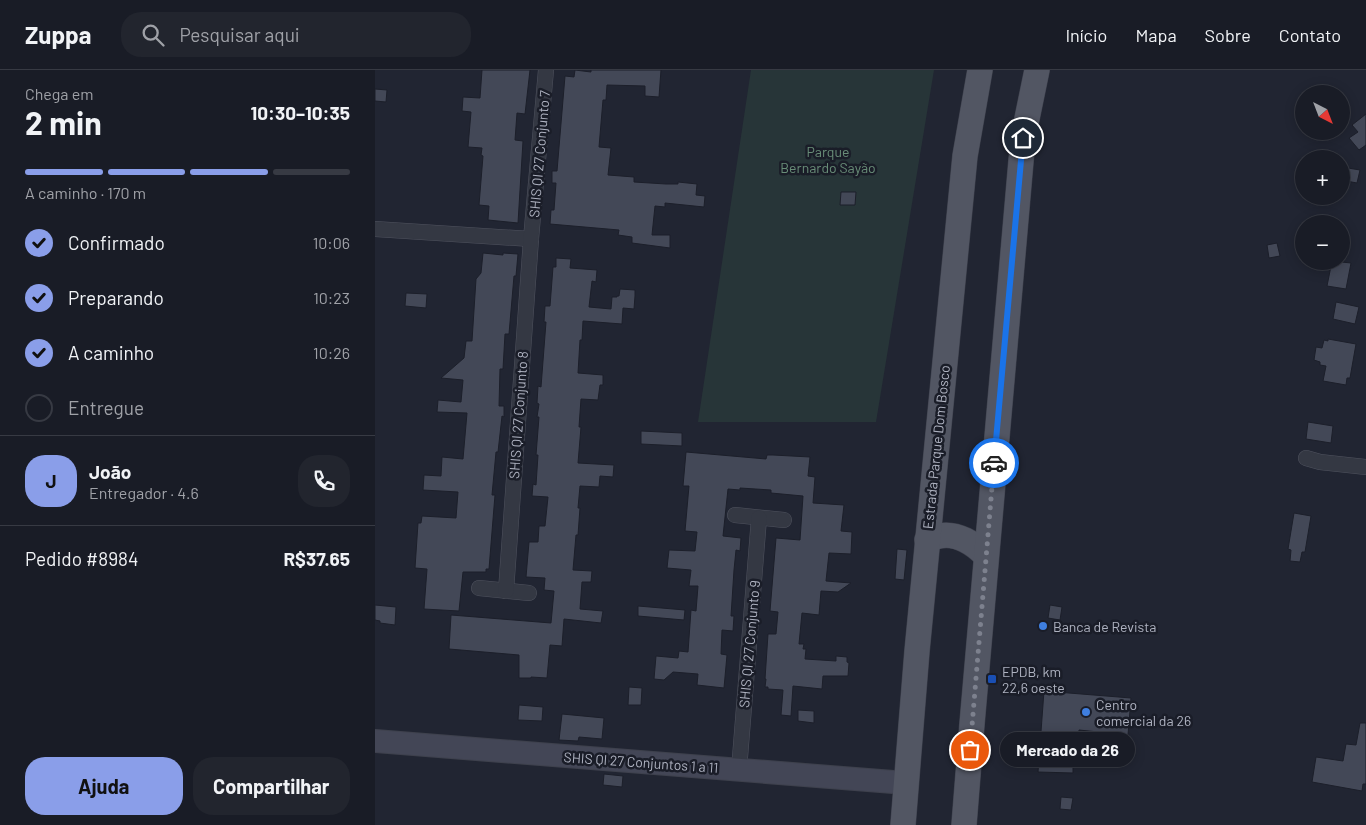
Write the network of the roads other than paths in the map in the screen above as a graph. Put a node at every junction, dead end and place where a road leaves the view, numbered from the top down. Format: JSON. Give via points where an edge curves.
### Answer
{"nodes":[{"id":1,"x":546,"y":70,"type":"edge"},
{"id":2,"x":979,"y":70,"type":"edge"},
{"id":3,"x":1037,"y":70,"type":"edge"},
{"id":4,"x":375,"y":229,"type":"edge"},
{"id":5,"x":531,"y":239,"type":"junction"},
{"id":6,"x":1306,"y":458,"type":"dead end"},
{"id":7,"x":1366,"y":467,"type":"edge"},
{"id":8,"x":735,"y":515,"type":"dead end"},
{"id":9,"x":759,"y":518,"type":"junction"},
{"id":10,"x":784,"y":520,"type":"dead end"},
{"id":11,"x":927,"y":540,"type":"junction"},
{"id":12,"x":986,"y":556,"type":"junction"},
{"id":13,"x":479,"y":588,"type":"dead end"},
{"id":14,"x":506,"y":591,"type":"junction"},
{"id":15,"x":529,"y":593,"type":"dead end"},
{"id":16,"x":375,"y":741,"type":"edge"},
{"id":17,"x":739,"y":770,"type":"junction"},
{"id":18,"x":906,"y":783,"type":"junction"},
{"id":19,"x":903,"y":825,"type":"edge"},
{"id":20,"x":964,"y":825,"type":"edge"}],
"edges":[{"from":1,"to":5,"type":"street","name":"SHIS QI 27 Conjunto 7"},
{"from":2,"to":11,"type":"main road","name":"Estrada Parque Dom Bosco","via":[[965,156]]},
{"from":3,"to":12,"type":"main road","via":[[1023,138]]},
{"from":4,"to":5,"type":"street"},
{"from":5,"to":14,"type":"street","name":"SHIS QI 27 Conjunto 8"},
{"from":6,"to":7,"type":"street"},
{"from":8,"to":9,"type":"street"},
{"from":9,"to":10,"type":"street"},
{"from":9,"to":17,"type":"street","name":"SHIS QI 27 Conjunto 9"},
{"from":11,"to":12,"type":"main road","via":[[940,535],[953,536],[977,546]]},
{"from":11,"to":18,"type":"main road","name":"Estrada Parque Dom Bosco"},
{"from":12,"to":20,"type":"main road"},
{"from":13,"to":14,"type":"street"},
{"from":14,"to":15,"type":"street"},
{"from":16,"to":17,"type":"street","name":"SHIS QI 27 Conjuntos 1 a 11"},
{"from":17,"to":18,"type":"street","name":"SHIS QI 27 Conjuntos 1 a 11"},
{"from":18,"to":19,"type":"main road","name":"Estrada Parque Dom Bosco"}]}
